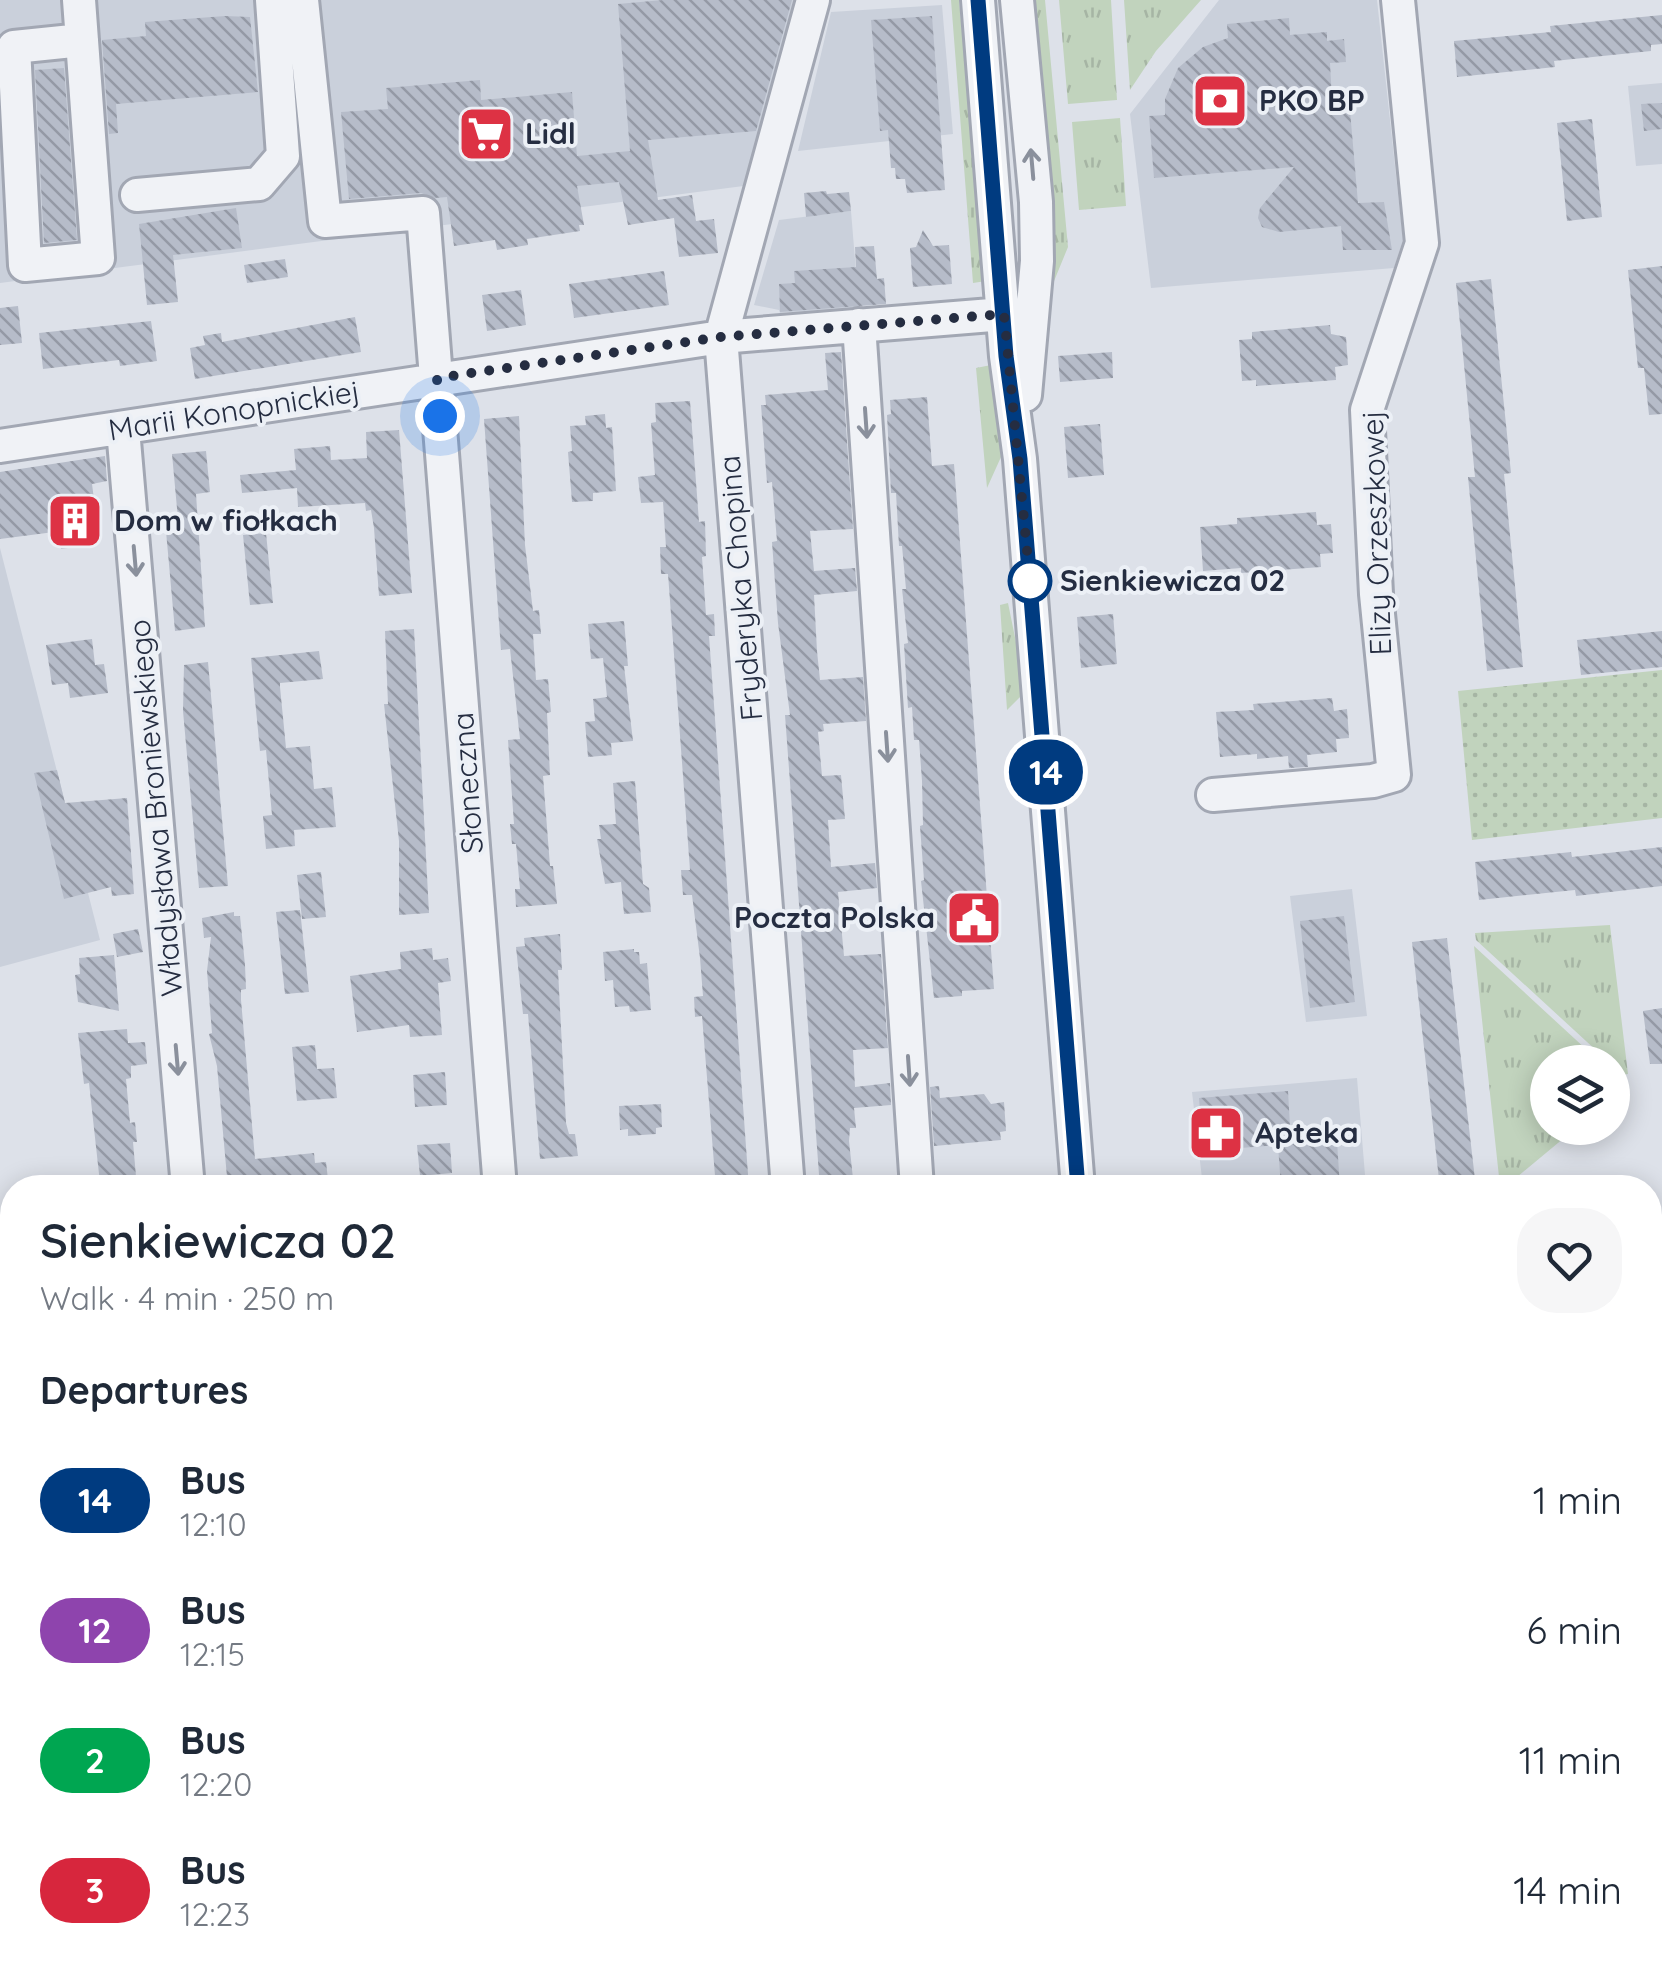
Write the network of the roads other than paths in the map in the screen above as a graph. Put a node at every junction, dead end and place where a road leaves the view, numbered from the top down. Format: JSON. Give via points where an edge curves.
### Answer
{"nodes":[{"id":1,"x":79,"y":0,"type":"edge"},
{"id":2,"x":272,"y":0,"type":"edge"},
{"id":3,"x":302,"y":0,"type":"edge"},
{"id":4,"x":812,"y":0,"type":"edge"},
{"id":5,"x":978,"y":0,"type":"edge"},
{"id":6,"x":1017,"y":0,"type":"edge"},
{"id":7,"x":1398,"y":0,"type":"edge"},
{"id":8,"x":82,"y":40,"type":"junction"},
{"id":9,"x":137,"y":196,"type":"dead end"},
{"id":10,"x":1004,"y":314,"type":"junction"},
{"id":11,"x":859,"y":325,"type":"junction"},
{"id":12,"x":721,"y":337,"type":"junction"},
{"id":13,"x":437,"y":379,"type":"junction"},
{"id":14,"x":123,"y":430,"type":"junction"},
{"id":15,"x":0,"y":446,"type":"edge"},
{"id":16,"x":1020,"y":459,"type":"junction"},
{"id":17,"x":1213,"y":796,"type":"dead end"},
{"id":18,"x":187,"y":1175,"type":"edge"},
{"id":19,"x":499,"y":1175,"type":"edge"},
{"id":20,"x":787,"y":1175,"type":"edge"},
{"id":21,"x":916,"y":1175,"type":"edge"},
{"id":22,"x":1077,"y":1175,"type":"edge"}],
"edges":[{"from":1,"to":8,"type":"street"},
{"from":2,"to":9,"type":"street","via":[[283,156],[259,184]]},
{"from":3,"to":13,"type":"street","name":"Słoneczna","via":[[324,221],[423,213]]},
{"from":4,"to":12,"type":"street","name":"Fryderyka Chopina"},
{"from":5,"to":10,"type":"street"},
{"from":16,"to":6,"type":"street","one_way":true,"via":[[1037,262]]},
{"from":7,"to":17,"type":"street","name":"Elizy Orzeszkowej","via":[[1422,243],[1367,410],[1394,774]]},
{"from":8,"to":8,"type":"street","via":[[98,258],[24,266],[14,46]]},
{"from":10,"to":11,"type":"street","name":"Marii Konopnickiej"},
{"from":10,"to":16,"type":"street"},
{"from":11,"to":12,"type":"street","name":"Marii Konopnickiej"},
{"from":11,"to":21,"type":"street","one_way":true},
{"from":12,"to":13,"type":"street","name":"Marii Konopnickiej"},
{"from":12,"to":20,"type":"street","name":"Fryderyka Chopina"},
{"from":13,"to":14,"type":"street","name":"Marii Konopnickiej"},
{"from":13,"to":19,"type":"street","name":"Słoneczna"},
{"from":14,"to":15,"type":"street","name":"Marii Konopnickiej"},
{"from":14,"to":18,"type":"street","name":"Władysława Broniewskiego","one_way":true},
{"from":16,"to":22,"type":"street"}]}
